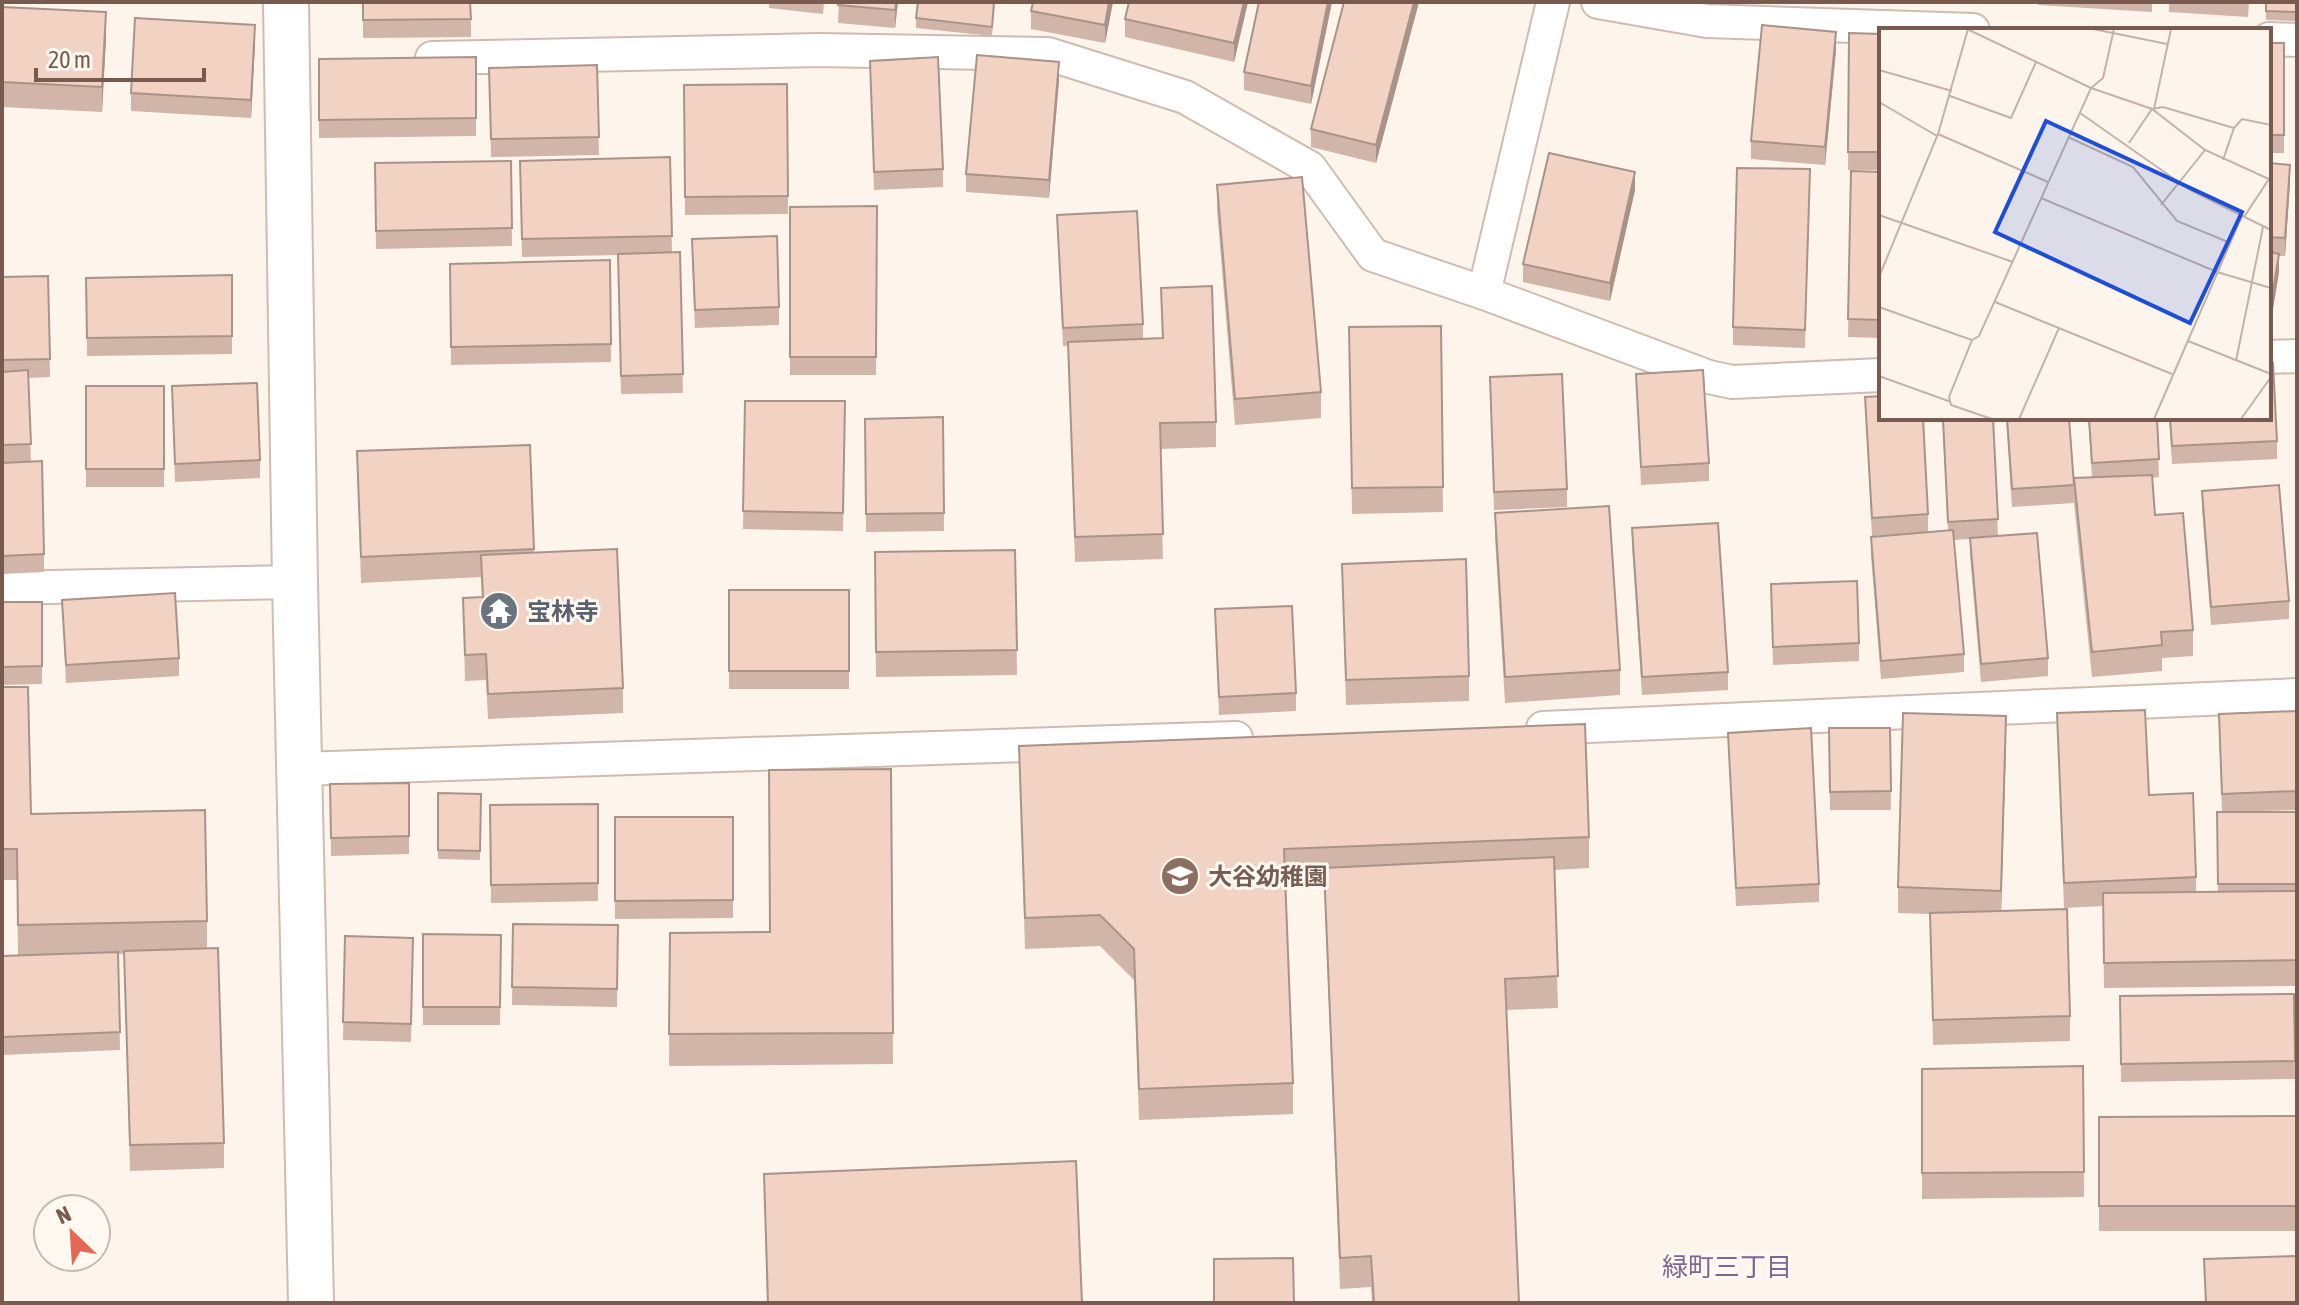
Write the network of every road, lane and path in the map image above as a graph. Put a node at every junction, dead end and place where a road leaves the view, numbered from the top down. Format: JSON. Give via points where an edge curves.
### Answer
{"nodes":[{"id":1,"x":286,"y":2,"type":"edge"},
{"id":2,"x":1553,"y":2,"type":"edge"},
{"id":3,"x":1598,"y":2,"type":"edge"},
{"id":4,"x":1914,"y":28,"type":"edge"},
{"id":5,"x":2271,"y":39,"type":"edge"},
{"id":6,"x":2297,"y":40,"type":"edge"},
{"id":7,"x":408,"y":59,"type":"edge"},
{"id":8,"x":1484,"y":293,"type":"junction"},
{"id":9,"x":2297,"y":356,"type":"edge"},
{"id":10,"x":2271,"y":357,"type":"edge"},
{"id":11,"x":1879,"y":375,"type":"edge"},
{"id":12,"x":295,"y":582,"type":"junction"},
{"id":13,"x":2,"y":588,"type":"edge"},
{"id":14,"x":2297,"y":695,"type":"edge"},
{"id":15,"x":1507,"y":729,"type":"edge"},
{"id":16,"x":1269,"y":737,"type":"edge"},
{"id":17,"x":300,"y":769,"type":"junction"},
{"id":18,"x":311,"y":1303,"type":"edge"}],
"edges":[{"from":1,"to":12,"type":"street","via":[[300,60]]},
{"from":2,"to":8,"type":"lane"},
{"from":3,"to":4,"type":"lane","via":[[1707,21]]},
{"from":5,"to":6,"type":"lane"},
{"from":7,"to":8,"type":"lane","via":[[819,50],[1048,54],[1185,97],[1310,168],[1373,255]]},
{"from":8,"to":11,"type":"lane","via":[[1732,382]]},
{"from":9,"to":10,"type":"lane"},
{"from":12,"to":13,"type":"lane"},
{"from":12,"to":17,"type":"street"},
{"from":14,"to":15,"type":"lane"},
{"from":16,"to":17,"type":"lane"},
{"from":17,"to":18,"type":"street"}]}
